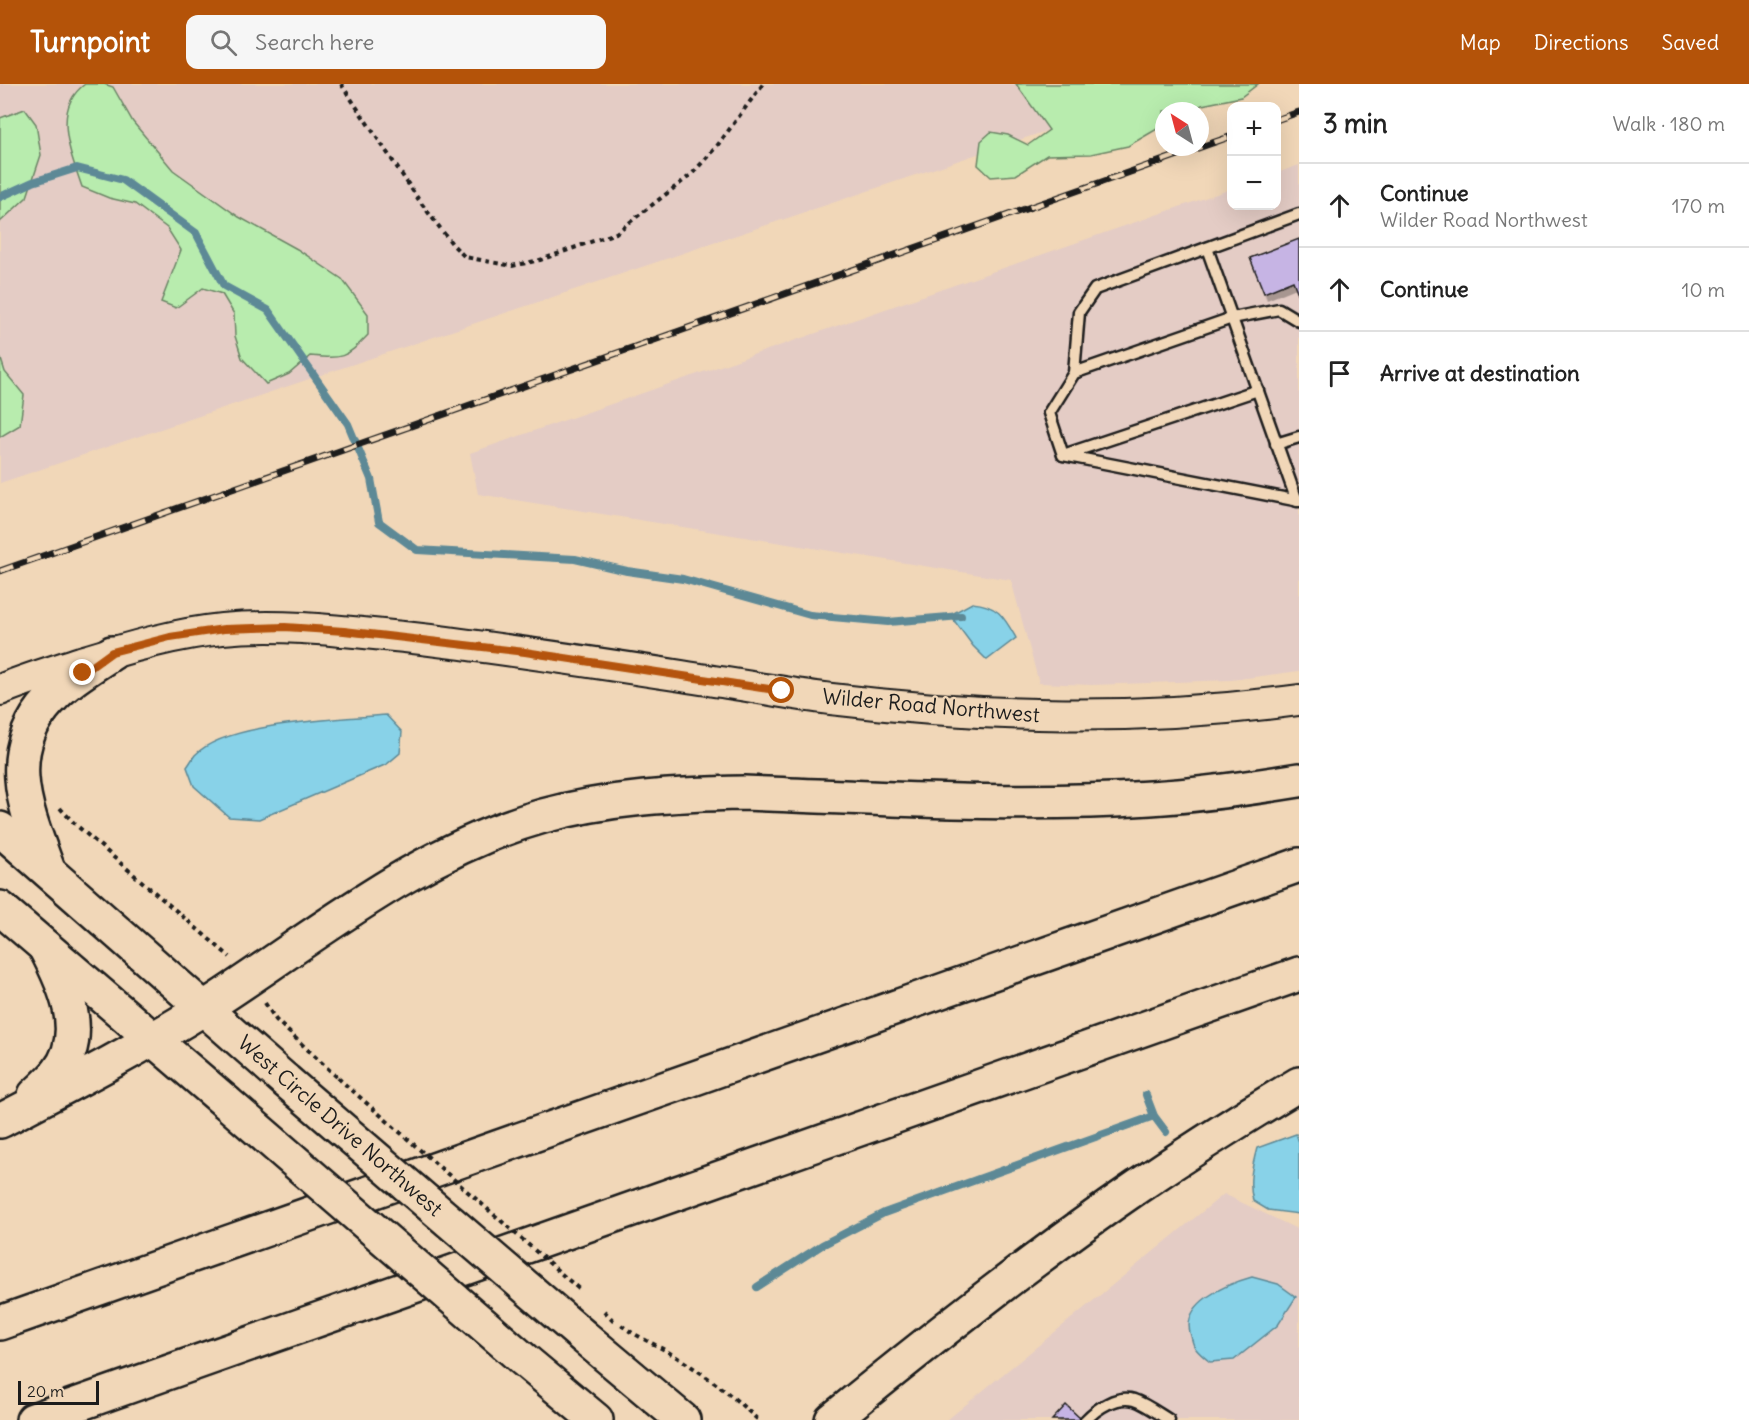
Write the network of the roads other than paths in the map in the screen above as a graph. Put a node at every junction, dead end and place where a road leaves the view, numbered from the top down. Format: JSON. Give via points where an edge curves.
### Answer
{"nodes":[{"id":1,"x":1299,"y":214,"type":"edge"},
{"id":2,"x":1206,"y":248,"type":"junction"},
{"id":3,"x":1232,"y":318,"type":"junction"},
{"id":4,"x":1299,"y":321,"type":"edge"},
{"id":5,"x":1074,"y":373,"type":"junction"},
{"id":6,"x":1258,"y":390,"type":"junction"},
{"id":7,"x":1299,"y":437,"type":"edge"},
{"id":8,"x":1276,"y":444,"type":"junction"},
{"id":9,"x":1063,"y":455,"type":"junction"},
{"id":10,"x":1298,"y":501,"type":"edge"},
{"id":11,"x":112,"y":652,"type":"junction"},
{"id":12,"x":0,"y":690,"type":"edge"},
{"id":13,"x":1299,"y":699,"type":"edge"},
{"id":14,"x":1299,"y":780,"type":"edge"},
{"id":15,"x":0,"y":829,"type":"edge"},
{"id":16,"x":1299,"y":865,"type":"edge"},
{"id":17,"x":48,"y":872,"type":"junction"},
{"id":18,"x":0,"y":908,"type":"edge"},
{"id":19,"x":45,"y":947,"type":"junction"},
{"id":20,"x":1299,"y":974,"type":"edge"},
{"id":21,"x":204,"y":1008,"type":"junction"},
{"id":22,"x":152,"y":1039,"type":"junction"},
{"id":23,"x":1299,"y":1084,"type":"edge"},
{"id":24,"x":9,"y":1116,"type":"edge"},
{"id":25,"x":0,"y":1323,"type":"edge"},
{"id":26,"x":842,"y":1414,"type":"edge"},
{"id":27,"x":33,"y":1420,"type":"edge"},
{"id":28,"x":596,"y":1420,"type":"edge"},
{"id":29,"x":683,"y":1420,"type":"edge"},
{"id":30,"x":1086,"y":1420,"type":"edge"},
{"id":31,"x":1169,"y":1420,"type":"edge"}],
"edges":[{"from":1,"to":2,"type":"lane"},
{"from":2,"to":3,"type":"lane"},
{"from":2,"to":5,"type":"lane","via":[[1095,289],[1079,312]]},
{"from":3,"to":4,"type":"lane","via":[[1279,309]]},
{"from":3,"to":5,"type":"lane"},
{"from":3,"to":6,"type":"lane"},
{"from":5,"to":9,"type":"lane","via":[[1048,413]]},
{"from":6,"to":8,"type":"lane"},
{"from":6,"to":9,"type":"lane"},
{"from":7,"to":8,"type":"lane"},
{"from":8,"to":10,"type":"lane"},
{"from":9,"to":10,"type":"lane"},
{"from":11,"to":12,"type":"street","name":"Wilder Road Northwest"},
{"from":11,"to":13,"type":"street","name":"Wilder Road Northwest","via":[[200,632],[285,627],[515,651],[828,699],[945,711],[1122,715]]},
{"from":11,"to":17,"type":"main road","via":[[51,698],[37,714],[24,744],[24,802]]},
{"from":14,"to":21,"type":"main road","via":[[1140,799],[1020,802],[701,794],[579,808],[542,816],[449,852],[390,885]]},
{"from":15,"to":17,"type":"main road","name":"West Circle Drive Northwest"},
{"from":16,"to":25,"type":"main road"},
{"from":17,"to":21,"type":"main road","name":"West Circle Drive Northwest"},
{"from":18,"to":19,"type":"main road"},
{"from":19,"to":22,"type":"main road"},
{"from":19,"to":24,"type":"main road","via":[[69,1002],[72,1041],[57,1073]]},
{"from":20,"to":27,"type":"main road"},
{"from":21,"to":22,"type":"main road"},
{"from":21,"to":29,"type":"main road","name":"West Circle Drive Northwest","bridge":true},
{"from":22,"to":24,"type":"main road"},
{"from":22,"to":28,"type":"main road","bridge":true},
{"from":23,"to":26,"type":"main road","via":[[1137,1186],[993,1293]]},
{"from":30,"to":31,"type":"lane","via":[[1095,1410],[1112,1402],[1133,1400]]}]}
